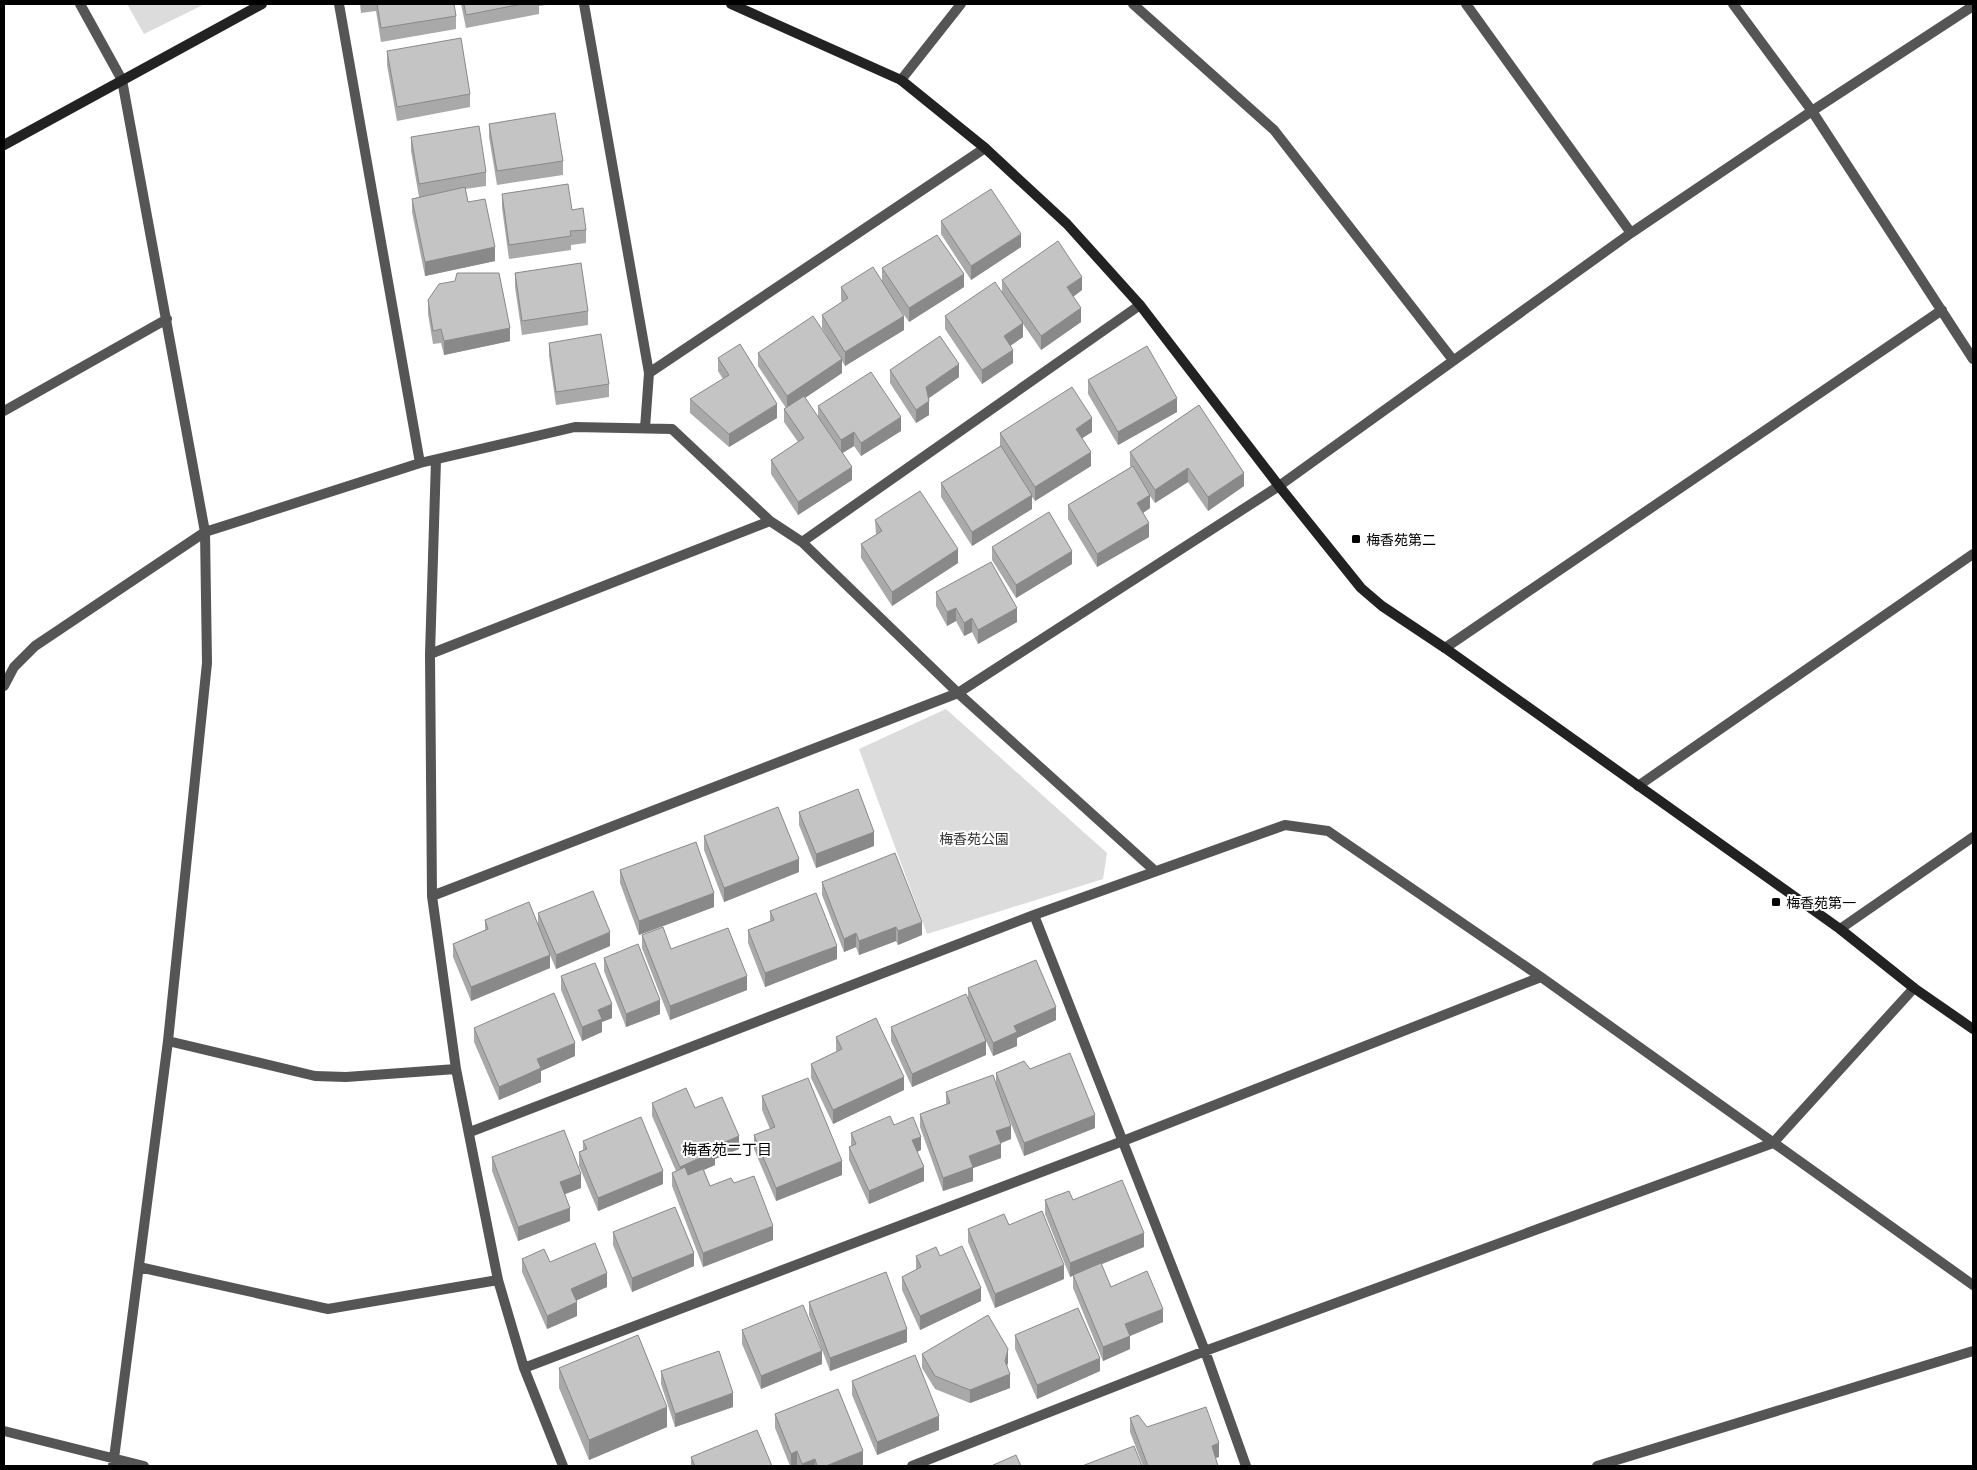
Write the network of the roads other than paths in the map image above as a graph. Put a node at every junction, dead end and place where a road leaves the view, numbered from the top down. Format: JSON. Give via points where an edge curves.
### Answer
{"nodes":[{"id":1,"x":80,"y":4,"type":"edge"},
{"id":2,"x":262,"y":4,"type":"edge"},
{"id":3,"x":339,"y":4,"type":"edge"},
{"id":4,"x":584,"y":4,"type":"edge"},
{"id":5,"x":731,"y":4,"type":"edge"},
{"id":6,"x":961,"y":4,"type":"edge"},
{"id":7,"x":1133,"y":4,"type":"edge"},
{"id":8,"x":1466,"y":4,"type":"edge"},
{"id":9,"x":1733,"y":4,"type":"edge"},
{"id":10,"x":1973,"y":6,"type":"edge"},
{"id":11,"x":122,"y":80,"type":"junction"},
{"id":12,"x":901,"y":80,"type":"junction"},
{"id":13,"x":1812,"y":110,"type":"junction"},
{"id":14,"x":4,"y":145,"type":"edge"},
{"id":15,"x":985,"y":148,"type":"junction"},
{"id":16,"x":1631,"y":233,"type":"junction"},
{"id":17,"x":1140,"y":305,"type":"junction"},
{"id":18,"x":1942,"y":310,"type":"junction"},
{"id":19,"x":167,"y":319,"type":"junction"},
{"id":20,"x":1973,"y":359,"type":"edge"},
{"id":21,"x":1453,"y":360,"type":"junction"},
{"id":22,"x":649,"y":373,"type":"junction"},
{"id":23,"x":4,"y":411,"type":"edge"},
{"id":24,"x":645,"y":428,"type":"junction"},
{"id":25,"x":436,"y":460,"type":"junction"},
{"id":26,"x":420,"y":463,"type":"junction"},
{"id":27,"x":1279,"y":486,"type":"junction"},
{"id":28,"x":770,"y":521,"type":"junction"},
{"id":29,"x":205,"y":532,"type":"junction"},
{"id":30,"x":802,"y":542,"type":"junction"},
{"id":31,"x":1973,"y":554,"type":"edge"},
{"id":32,"x":1445,"y":648,"type":"junction"},
{"id":33,"x":430,"y":654,"type":"junction"},
{"id":34,"x":4,"y":686,"type":"edge"},
{"id":35,"x":958,"y":692,"type":"junction"},
{"id":36,"x":1638,"y":786,"type":"junction"},
{"id":37,"x":1973,"y":837,"type":"edge"},
{"id":38,"x":1155,"y":871,"type":"junction"},
{"id":39,"x":432,"y":896,"type":"junction"},
{"id":40,"x":1034,"y":915,"type":"junction"},
{"id":41,"x":1840,"y":928,"type":"junction"},
{"id":42,"x":1541,"y":977,"type":"junction"},
{"id":43,"x":1914,"y":988,"type":"junction"},
{"id":44,"x":1973,"y":1029,"type":"edge"},
{"id":45,"x":168,"y":1041,"type":"junction"},
{"id":46,"x":456,"y":1069,"type":"junction"},
{"id":47,"x":470,"y":1132,"type":"junction"},
{"id":48,"x":1123,"y":1141,"type":"junction"},
{"id":49,"x":1773,"y":1143,"type":"junction"},
{"id":50,"x":139,"y":1267,"type":"junction"},
{"id":51,"x":498,"y":1280,"type":"junction"},
{"id":52,"x":1973,"y":1285,"type":"edge"},
{"id":53,"x":1205,"y":1351,"type":"junction"},
{"id":54,"x":1973,"y":1351,"type":"edge"},
{"id":55,"x":524,"y":1368,"type":"junction"},
{"id":56,"x":4,"y":1431,"type":"edge"},
{"id":57,"x":113,"y":1462,"type":"edge"},
{"id":58,"x":144,"y":1466,"type":"edge"},
{"id":59,"x":563,"y":1466,"type":"edge"},
{"id":60,"x":912,"y":1466,"type":"edge"},
{"id":61,"x":1246,"y":1466,"type":"edge"},
{"id":62,"x":1597,"y":1466,"type":"edge"}],
"edges":[{"from":1,"to":11,"type":"street"},
{"from":2,"to":11,"type":"street"},
{"from":3,"to":26,"type":"street"},
{"from":4,"to":22,"type":"street"},
{"from":5,"to":12,"type":"street"},
{"from":6,"to":12,"type":"street"},
{"from":7,"to":21,"type":"street","via":[[1274,130]]},
{"from":8,"to":16,"type":"street"},
{"from":9,"to":13,"type":"street"},
{"from":10,"to":13,"type":"street"},
{"from":11,"to":14,"type":"street"},
{"from":11,"to":19,"type":"street"},
{"from":12,"to":15,"type":"street"},
{"from":13,"to":16,"type":"street"},
{"from":13,"to":18,"type":"street"},
{"from":15,"to":17,"type":"street","via":[[1067,224]]},
{"from":15,"to":22,"type":"street"},
{"from":16,"to":21,"type":"street"},
{"from":17,"to":27,"type":"street"},
{"from":17,"to":30,"type":"street"},
{"from":18,"to":20,"type":"street"},
{"from":18,"to":32,"type":"street"},
{"from":19,"to":23,"type":"street"},
{"from":19,"to":29,"type":"street"},
{"from":21,"to":27,"type":"street"},
{"from":22,"to":24,"type":"street"},
{"from":24,"to":25,"type":"street","via":[[574,427]]},
{"from":24,"to":28,"type":"street","via":[[672,429]]},
{"from":25,"to":26,"type":"street"},
{"from":25,"to":33,"type":"street"},
{"from":26,"to":29,"type":"street"},
{"from":27,"to":32,"type":"street","via":[[1361,588]]},
{"from":27,"to":35,"type":"street"},
{"from":28,"to":30,"type":"street"},
{"from":28,"to":33,"type":"street"},
{"from":29,"to":34,"type":"street","via":[[35,646],[14,667]]},
{"from":29,"to":45,"type":"street","via":[[207,663]]},
{"from":30,"to":35,"type":"street"},
{"from":31,"to":36,"type":"street"},
{"from":32,"to":36,"type":"street"},
{"from":33,"to":39,"type":"street"},
{"from":35,"to":38,"type":"street"},
{"from":35,"to":39,"type":"street"},
{"from":36,"to":41,"type":"street"},
{"from":37,"to":41,"type":"street"},
{"from":38,"to":40,"type":"street"},
{"from":38,"to":42,"type":"street","via":[[1285,824],[1328,831]]},
{"from":39,"to":46,"type":"street"},
{"from":40,"to":47,"type":"street"},
{"from":40,"to":48,"type":"street"},
{"from":41,"to":43,"type":"street"},
{"from":42,"to":48,"type":"street"},
{"from":42,"to":49,"type":"street"},
{"from":43,"to":44,"type":"street"},
{"from":43,"to":49,"type":"street"},
{"from":45,"to":46,"type":"street","via":[[315,1076],[346,1077]]},
{"from":45,"to":50,"type":"street"},
{"from":46,"to":47,"type":"street"},
{"from":47,"to":51,"type":"street"},
{"from":48,"to":53,"type":"street"},
{"from":48,"to":55,"type":"street"},
{"from":49,"to":52,"type":"street"},
{"from":49,"to":53,"type":"street"},
{"from":50,"to":51,"type":"street","via":[[328,1309]]},
{"from":50,"to":57,"type":"street"},
{"from":51,"to":55,"type":"street"},
{"from":53,"to":60,"type":"street"},
{"from":53,"to":61,"type":"street"},
{"from":54,"to":62,"type":"street"},
{"from":55,"to":59,"type":"street"},
{"from":56,"to":57,"type":"street"},
{"from":57,"to":58,"type":"street"}]}
